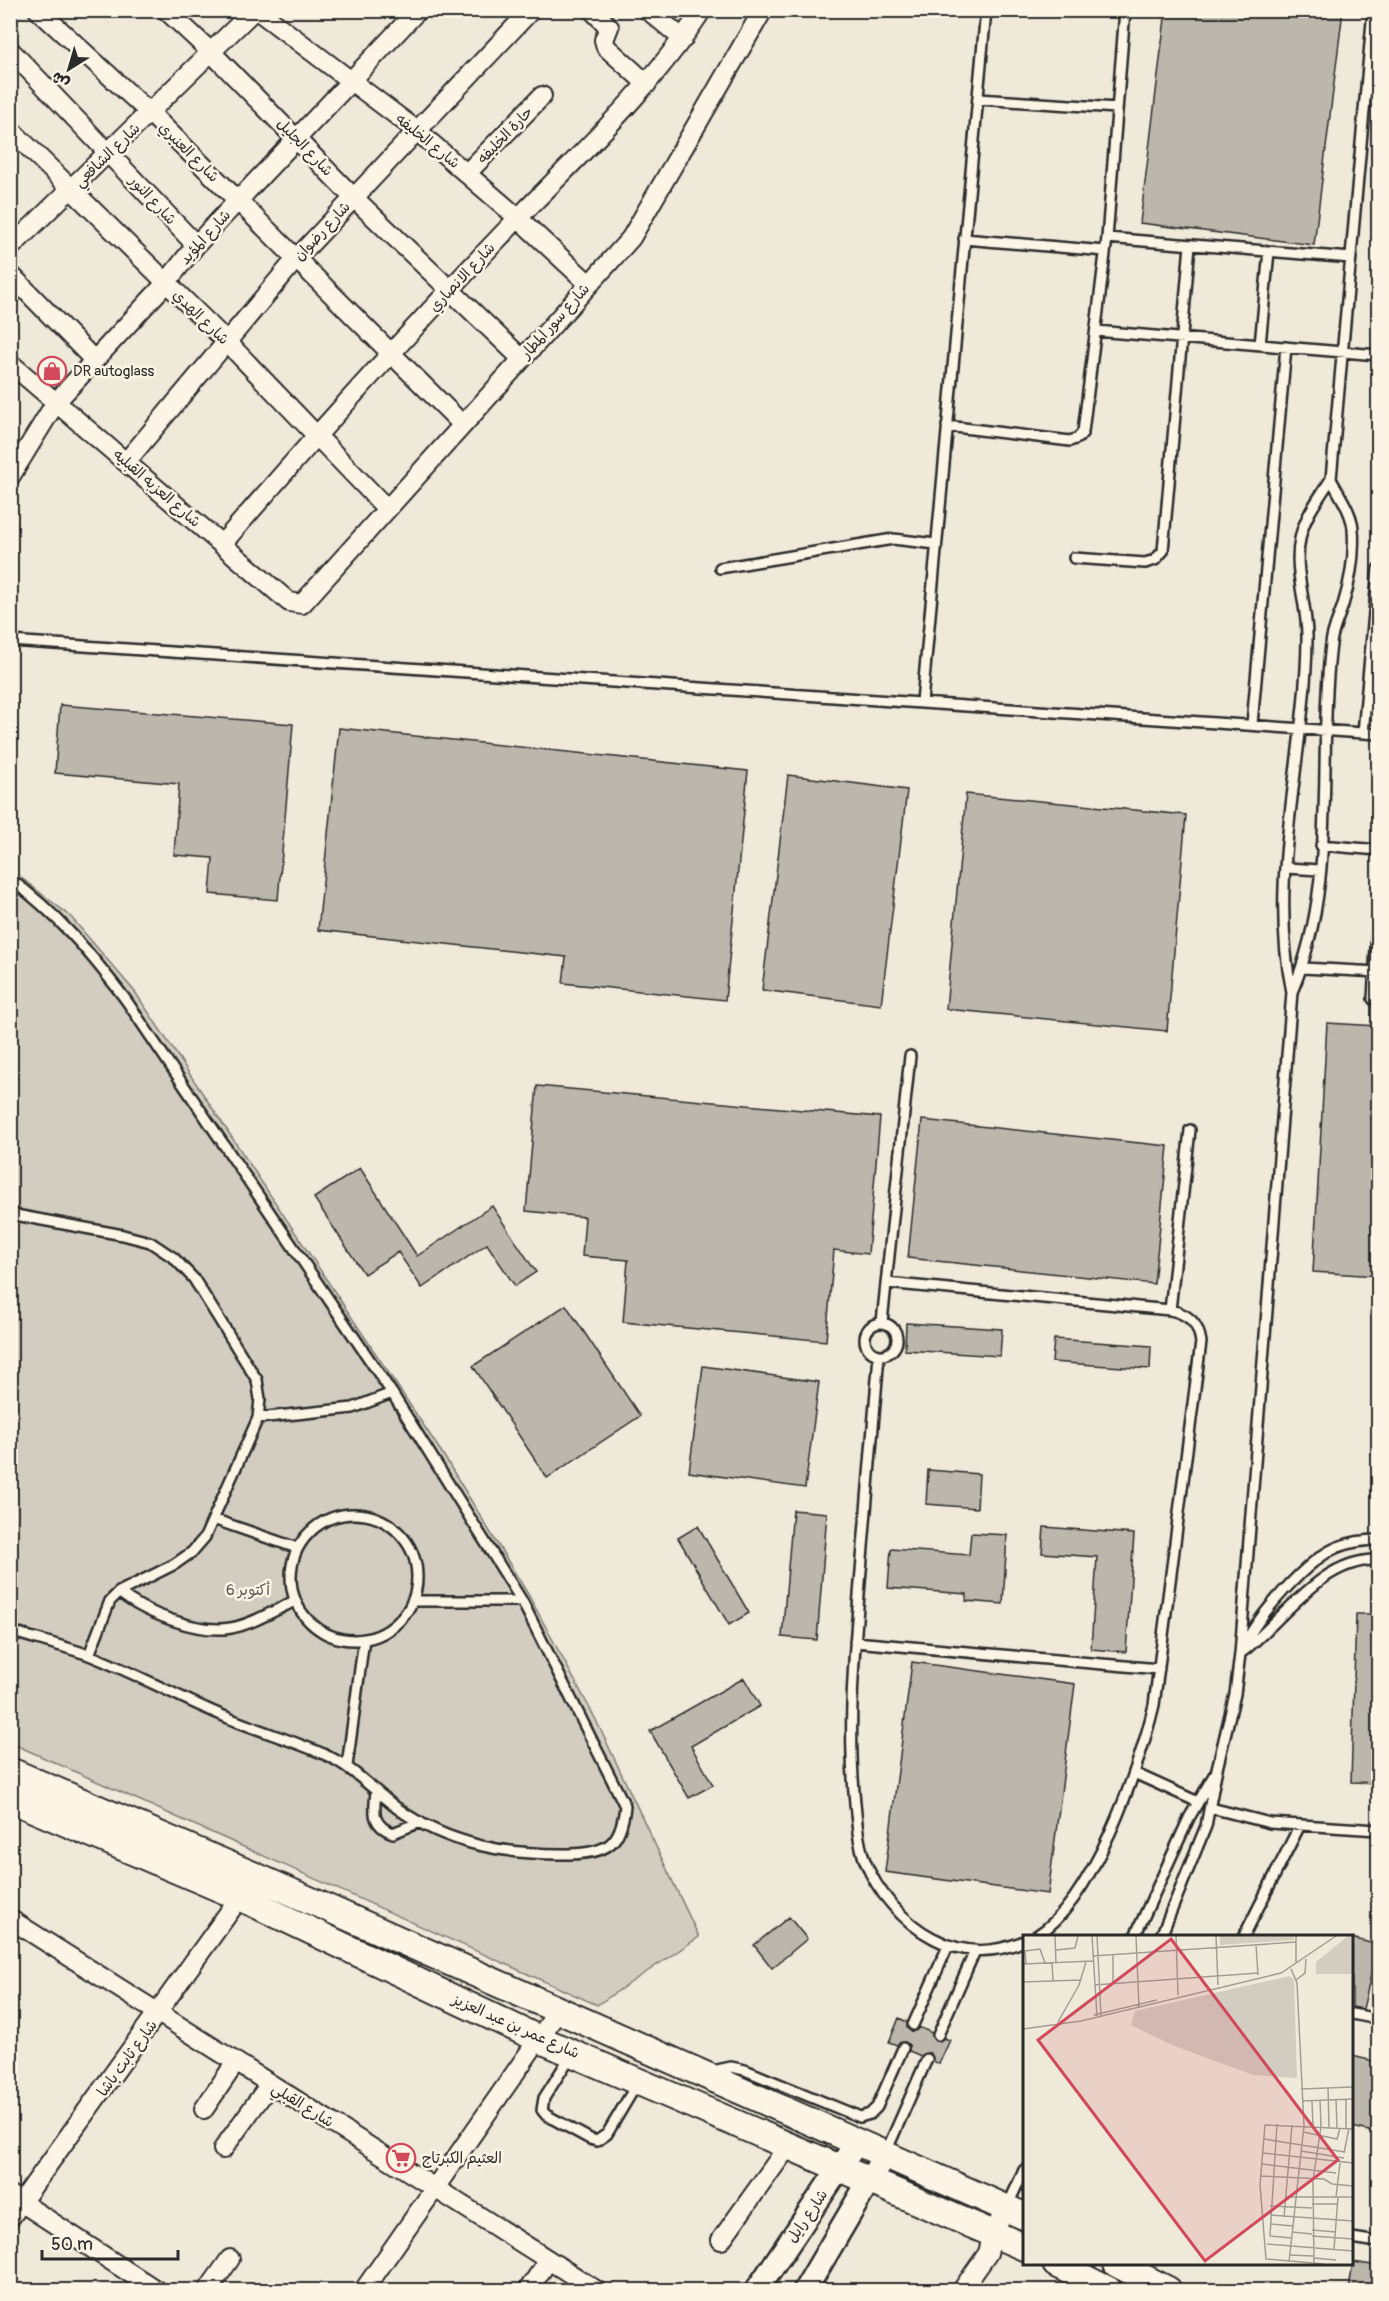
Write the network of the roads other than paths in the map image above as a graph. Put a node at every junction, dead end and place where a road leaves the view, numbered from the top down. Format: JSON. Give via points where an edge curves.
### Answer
{"nodes":[{"id":1,"x":38,"y":10,"type":"edge"},
{"id":2,"x":166,"y":10,"type":"edge"},
{"id":3,"x":255,"y":10,"type":"edge"},
{"id":4,"x":418,"y":10,"type":"edge"},
{"id":5,"x":592,"y":10,"type":"edge"},
{"id":6,"x":702,"y":10,"type":"edge"},
{"id":7,"x":986,"y":10,"type":"edge"},
{"id":8,"x":1125,"y":10,"type":"edge"},
{"id":9,"x":1373,"y":10,"type":"edge"},
{"id":10,"x":762,"y":11,"type":"edge"},
{"id":11,"x":652,"y":12,"type":"edge"},
{"id":12,"x":525,"y":13,"type":"edge"},
{"id":13,"x":683,"y":39,"type":"junction"},
{"id":14,"x":10,"y":50,"type":"edge"},
{"id":15,"x":212,"y":53,"type":"junction"},
{"id":16,"x":352,"y":80,"type":"junction"},
{"id":17,"x":647,"y":84,"type":"junction"},
{"id":18,"x":542,"y":96,"type":"dead end"},
{"id":19,"x":978,"y":99,"type":"junction"},
{"id":20,"x":1117,"y":108,"type":"junction"},
{"id":21,"x":150,"y":113,"type":"junction"},
{"id":22,"x":10,"y":129,"type":"edge"},
{"id":23,"x":416,"y":130,"type":"junction"},
{"id":24,"x":297,"y":138,"type":"junction"},
{"id":25,"x":109,"y":153,"type":"junction"},
{"id":26,"x":467,"y":173,"type":"junction"},
{"id":27,"x":72,"y":189,"type":"junction"},
{"id":28,"x":353,"y":197,"type":"junction"},
{"id":29,"x":237,"y":201,"type":"junction"},
{"id":30,"x":518,"y":218,"type":"junction"},
{"id":31,"x":1107,"y":238,"type":"junction"},
{"id":32,"x":964,"y":239,"type":"junction"},
{"id":33,"x":1190,"y":244,"type":"junction"},
{"id":34,"x":196,"y":245,"type":"junction"},
{"id":35,"x":10,"y":248,"type":"edge"},
{"id":36,"x":1105,"y":251,"type":"junction"},
{"id":37,"x":1269,"y":251,"type":"junction"},
{"id":38,"x":1351,"y":258,"type":"junction"},
{"id":39,"x":296,"y":259,"type":"junction"},
{"id":40,"x":10,"y":274,"type":"edge"},
{"id":41,"x":166,"y":283,"type":"junction"},
{"id":42,"x":589,"y":284,"type":"junction"},
{"id":43,"x":450,"y":290,"type":"junction"},
{"id":44,"x":1096,"y":331,"type":"junction"},
{"id":45,"x":1182,"y":338,"type":"junction"},
{"id":46,"x":226,"y":341,"type":"junction"},
{"id":47,"x":1260,"y":345,"type":"junction"},
{"id":48,"x":1286,"y":347,"type":"junction"},
{"id":49,"x":1342,"y":351,"type":"junction"},
{"id":50,"x":392,"y":354,"type":"junction"},
{"id":51,"x":1378,"y":355,"type":"edge"},
{"id":52,"x":521,"y":358,"type":"junction"},
{"id":53,"x":94,"y":360,"type":"junction"},
{"id":54,"x":10,"y":363,"type":"edge"},
{"id":55,"x":56,"y":402,"type":"junction"},
{"id":56,"x":463,"y":425,"type":"junction"},
{"id":57,"x":947,"y":426,"type":"junction"},
{"id":58,"x":316,"y":435,"type":"junction"},
{"id":59,"x":126,"y":462,"type":"junction"},
{"id":60,"x":10,"y":477,"type":"edge"},
{"id":61,"x":1331,"y":479,"type":"junction"},
{"id":62,"x":387,"y":509,"type":"junction"},
{"id":63,"x":222,"y":544,"type":"junction"},
{"id":64,"x":936,"y":544,"type":"junction"},
{"id":65,"x":1074,"y":558,"type":"dead end"},
{"id":66,"x":720,"y":568,"type":"dead end"},
{"id":67,"x":1378,"y":569,"type":"edge"},
{"id":68,"x":306,"y":602,"type":"joint"},
{"id":69,"x":10,"y":641,"type":"edge"},
{"id":70,"x":922,"y":702,"type":"junction"},
{"id":71,"x":1252,"y":724,"type":"junction"},
{"id":72,"x":1300,"y":727,"type":"junction"},
{"id":73,"x":1327,"y":729,"type":"junction"},
{"id":74,"x":1364,"y":733,"type":"junction"},
{"id":75,"x":1378,"y":734,"type":"edge"},
{"id":76,"x":1321,"y":845,"type":"junction"},
{"id":77,"x":1378,"y":850,"type":"edge"},
{"id":78,"x":1286,"y":868,"type":"junction"},
{"id":79,"x":1320,"y":870,"type":"junction"},
{"id":80,"x":10,"y":879,"type":"edge"},
{"id":81,"x":1378,"y":913,"type":"edge"},
{"id":82,"x":1303,"y":968,"type":"junction"},
{"id":83,"x":1376,"y":972,"type":"edge"},
{"id":84,"x":1292,"y":992,"type":"junction"},
{"id":85,"x":1373,"y":999,"type":"dead end"},
{"id":86,"x":910,"y":1056,"type":"dead end"},
{"id":87,"x":1190,"y":1130,"type":"dead end"},
{"id":88,"x":10,"y":1214,"type":"edge"},
{"id":89,"x":886,"y":1283,"type":"junction"},
{"id":90,"x":1170,"y":1310,"type":"junction"},
{"id":91,"x":882,"y":1322,"type":"junction"},
{"id":92,"x":879,"y":1355,"type":"junction"},
{"id":93,"x":392,"y":1394,"type":"junction"},
{"id":94,"x":258,"y":1418,"type":"junction"},
{"id":95,"x":213,"y":1519,"type":"junction"},
{"id":96,"x":1378,"y":1540,"type":"edge"},
{"id":97,"x":297,"y":1548,"type":"junction"},
{"id":98,"x":1378,"y":1560,"type":"edge"},
{"id":99,"x":118,"y":1592,"type":"junction"},
{"id":100,"x":295,"y":1601,"type":"junction"},
{"id":101,"x":412,"y":1601,"type":"junction"},
{"id":102,"x":522,"y":1601,"type":"junction"},
{"id":103,"x":10,"y":1630,"type":"edge"},
{"id":104,"x":364,"y":1639,"type":"junction"},
{"id":105,"x":855,"y":1642,"type":"junction"},
{"id":106,"x":1240,"y":1654,"type":"junction"},
{"id":107,"x":89,"y":1655,"type":"junction"},
{"id":108,"x":1159,"y":1669,"type":"junction"},
{"id":109,"x":347,"y":1766,"type":"junction"},
{"id":110,"x":10,"y":1771,"type":"edge"},
{"id":111,"x":1134,"y":1773,"type":"junction"},
{"id":112,"x":1216,"y":1773,"type":"junction"},
{"id":113,"x":376,"y":1791,"type":"junction"},
{"id":114,"x":10,"y":1799,"type":"edge"},
{"id":115,"x":1198,"y":1802,"type":"junction"},
{"id":116,"x":1211,"y":1808,"type":"junction"},
{"id":117,"x":420,"y":1822,"type":"junction"},
{"id":118,"x":1300,"y":1825,"type":"junction"},
{"id":119,"x":1378,"y":1830,"type":"edge"},
{"id":120,"x":240,"y":1897,"type":"junction"},
{"id":121,"x":10,"y":1919,"type":"edge"},
{"id":122,"x":1037,"y":1935,"type":"edge"},
{"id":123,"x":1135,"y":1935,"type":"edge"},
{"id":124,"x":1161,"y":1935,"type":"edge"},
{"id":125,"x":1245,"y":1935,"type":"edge"},
{"id":126,"x":1023,"y":1941,"type":"edge"},
{"id":127,"x":948,"y":1946,"type":"junction"},
{"id":128,"x":975,"y":1951,"type":"junction"},
{"id":129,"x":558,"y":2011,"type":"junction"},
{"id":130,"x":159,"y":2013,"type":"junction"},
{"id":131,"x":1353,"y":2014,"type":"edge"},
{"id":132,"x":1378,"y":2019,"type":"edge"},
{"id":133,"x":913,"y":2025,"type":"dead end"},
{"id":134,"x":938,"y":2035,"type":"dead end"},
{"id":135,"x":539,"y":2039,"type":"junction"},
{"id":136,"x":903,"y":2048,"type":"dead end"},
{"id":137,"x":573,"y":2052,"type":"junction"},
{"id":138,"x":927,"y":2059,"type":"dead end"},
{"id":139,"x":236,"y":2062,"type":"junction"},
{"id":140,"x":703,"y":2074,"type":"junction"},
{"id":141,"x":639,"y":2081,"type":"junction"},
{"id":142,"x":270,"y":2084,"type":"junction"},
{"id":143,"x":204,"y":2109,"type":"dead end"},
{"id":144,"x":857,"y":2142,"type":"junction"},
{"id":145,"x":789,"y":2145,"type":"junction"},
{"id":146,"x":223,"y":2149,"type":"dead end"},
{"id":147,"x":885,"y":2154,"type":"junction"},
{"id":148,"x":840,"y":2168,"type":"junction"},
{"id":149,"x":1023,"y":2174,"type":"edge"},
{"id":150,"x":871,"y":2181,"type":"junction"},
{"id":151,"x":435,"y":2189,"type":"junction"},
{"id":152,"x":16,"y":2199,"type":"edge"},
{"id":153,"x":10,"y":2218,"type":"edge"},
{"id":154,"x":1010,"y":2231,"type":"edge"},
{"id":155,"x":1353,"y":2238,"type":"edge"},
{"id":156,"x":721,"y":2240,"type":"dead end"},
{"id":157,"x":1378,"y":2242,"type":"edge"},
{"id":158,"x":230,"y":2259,"type":"dead end"},
{"id":159,"x":548,"y":2260,"type":"junction"},
{"id":160,"x":1058,"y":2265,"type":"edge"},
{"id":161,"x":1119,"y":2265,"type":"edge"},
{"id":162,"x":370,"y":2288,"type":"edge"},
{"id":163,"x":156,"y":2290,"type":"edge"},
{"id":164,"x":208,"y":2290,"type":"edge"},
{"id":165,"x":528,"y":2290,"type":"edge"},
{"id":166,"x":596,"y":2290,"type":"edge"},
{"id":167,"x":757,"y":2290,"type":"edge"},
{"id":168,"x":805,"y":2290,"type":"edge"},
{"id":169,"x":962,"y":2290,"type":"edge"},
{"id":170,"x":1108,"y":2290,"type":"edge"},
{"id":171,"x":1168,"y":2290,"type":"edge"}],
"edges":[{"from":1,"to":21,"type":"street","name":"شارع العنبري"},
{"from":2,"to":15,"type":"street","name":"شارع الجليل"},
{"from":3,"to":15,"type":"street","name":"شارع الشافعي"},
{"from":3,"to":16,"type":"street","name":"شارع الخليفه"},
{"from":4,"to":16,"type":"street","name":"شارع المؤيد"},
{"from":5,"to":17,"type":"street","via":[[609,27],[604,40],[606,47]]},
{"from":6,"to":13,"type":"street","name":"شارع الانصاري"},
{"from":7,"to":19,"type":"lane"},
{"from":8,"to":20,"type":"lane"},
{"from":9,"to":38,"type":"lane"},
{"from":10,"to":42,"type":"street","name":"شارع سور المطار","via":[[641,224]]},
{"from":11,"to":13,"type":"street"},
{"from":12,"to":23,"type":"street","name":"شارع رضوان"},
{"from":13,"to":17,"type":"street","name":"شارع الانصاري"},
{"from":14,"to":25,"type":"street","name":"شارع النور"},
{"from":15,"to":21,"type":"street","name":"شارع الشافعي"},
{"from":15,"to":24,"type":"street","name":"شارع الجليل"},
{"from":16,"to":23,"type":"street","name":"شارع الخليفه"},
{"from":16,"to":24,"type":"street","name":"شارع المؤيد"},
{"from":17,"to":30,"type":"street","name":"شارع الانصاري"},
{"from":18,"to":26,"type":"street","name":"حارة الخليفه"},
{"from":19,"to":20,"type":"lane"},
{"from":19,"to":32,"type":"lane"},
{"from":20,"to":31,"type":"lane"},
{"from":21,"to":25,"type":"street","name":"شارع الشافعي"},
{"from":21,"to":29,"type":"street","name":"شارع العنبري"},
{"from":22,"to":27,"type":"street","name":"شارع الهدي"},
{"from":23,"to":26,"type":"street","name":"شارع الخليفه"},
{"from":23,"to":28,"type":"street","name":"شارع رضوان"},
{"from":24,"to":28,"type":"street","name":"شارع الجليل"},
{"from":24,"to":29,"type":"street","name":"شارع المؤيد"},
{"from":25,"to":27,"type":"street","name":"شارع الشافعي"},
{"from":25,"to":34,"type":"street","name":"شارع النور"},
{"from":26,"to":30,"type":"street","name":"شارع الخليفه"},
{"from":27,"to":35,"type":"street","name":"شارع الشافعي"},
{"from":27,"to":41,"type":"street","name":"شارع الهدي"},
{"from":28,"to":39,"type":"street","name":"شارع رضوان"},
{"from":28,"to":43,"type":"street","name":"شارع الجليل"},
{"from":29,"to":34,"type":"street","name":"شارع المؤيد"},
{"from":29,"to":39,"type":"street","name":"شارع العنبري"},
{"from":30,"to":42,"type":"street","name":"شارع الخليفه"},
{"from":30,"to":43,"type":"street","name":"شارع الانصاري"},
{"from":31,"to":33,"type":"lane"},
{"from":31,"to":36,"type":"lane"},
{"from":32,"to":36,"type":"lane"},
{"from":32,"to":57,"type":"lane"},
{"from":33,"to":37,"type":"lane"},
{"from":33,"to":45,"type":"lane"},
{"from":34,"to":41,"type":"street","name":"شارع المؤيد"},
{"from":36,"to":44,"type":"lane"},
{"from":37,"to":38,"type":"lane"},
{"from":37,"to":47,"type":"lane"},
{"from":38,"to":49,"type":"lane"},
{"from":39,"to":46,"type":"street","name":"شارع رضوان"},
{"from":39,"to":50,"type":"street","name":"شارع العنبري"},
{"from":40,"to":53,"type":"street"},
{"from":41,"to":46,"type":"street","name":"شارع الهدي"},
{"from":41,"to":53,"type":"street","name":"شارع المؤيد"},
{"from":42,"to":52,"type":"street","name":"شارع سور المطار"},
{"from":43,"to":50,"type":"street","name":"شارع الانصاري"},
{"from":43,"to":52,"type":"street","name":"شارع الجليل"},
{"from":44,"to":45,"type":"lane"},
{"from":44,"to":57,"type":"lane","via":[[1086,424],[1078,438],[1070,441]]},
{"from":45,"to":47,"type":"lane"},
{"from":45,"to":65,"type":"lane","via":[[1163,551],[1155,560],[1145,563]]},
{"from":46,"to":58,"type":"street","name":"شارع الهدي"},
{"from":46,"to":59,"type":"street","name":"شارع رضوان"},
{"from":47,"to":48,"type":"lane"},
{"from":48,"to":49,"type":"lane"},
{"from":48,"to":71,"type":"lane"},
{"from":49,"to":51,"type":"lane"},
{"from":49,"to":61,"type":"lane"},
{"from":50,"to":56,"type":"street","name":"شارع العنبري"},
{"from":50,"to":58,"type":"street","name":"شارع الانصاري"},
{"from":52,"to":56,"type":"street","name":"شارع سور المطار"},
{"from":53,"to":55,"type":"street","name":"شارع المؤيد"},
{"from":54,"to":55,"type":"street","name":"شارع العزبه القبليه"},
{"from":55,"to":59,"type":"street","name":"شارع العزبه القبليه"},
{"from":55,"to":60,"type":"street","name":"شارع المؤيد"},
{"from":56,"to":62,"type":"street","name":"شارع سور المطار"},
{"from":57,"to":64,"type":"lane"},
{"from":58,"to":62,"type":"street","name":"شارع الهدي"},
{"from":58,"to":63,"type":"street","name":"شارع الانصاري"},
{"from":59,"to":63,"type":"street","name":"شارع العزبه القبليه"},
{"from":61,"to":72,"type":"lane","via":[[1307,518],[1300,540],[1307,639]]},
{"from":61,"to":73,"type":"lane","via":[[1353,525],[1354,550],[1352,576],[1331,642]]},
{"from":62,"to":68,"type":"street","name":"شارع سور المطار"},
{"from":63,"to":68,"type":"street","name":"شارع العزبه القبليه","via":[[289,602]]},
{"from":64,"to":66,"type":"lane","via":[[893,539]]},
{"from":64,"to":70,"type":"lane"},
{"from":67,"to":74,"type":"lane"},
{"from":69,"to":70,"type":"lane"},
{"from":70,"to":71,"type":"lane"},
{"from":71,"to":72,"type":"lane"},
{"from":72,"to":73,"type":"lane"},
{"from":72,"to":78,"type":"lane"},
{"from":73,"to":74,"type":"lane"},
{"from":73,"to":76,"type":"lane"},
{"from":74,"to":75,"type":"lane"},
{"from":76,"to":77,"type":"lane"},
{"from":76,"to":79,"type":"lane"},
{"from":78,"to":79,"type":"lane"},
{"from":78,"to":84,"type":"lane","via":[[1283,923]]},
{"from":79,"to":82,"type":"lane","via":[[1314,927]]},
{"from":80,"to":93,"type":"lane","via":[[62,923],[126,1000]]},
{"from":81,"to":83,"type":"lane"},
{"from":82,"to":83,"type":"lane"},
{"from":82,"to":84,"type":"lane"},
{"from":83,"to":85,"type":"lane"},
{"from":84,"to":106,"type":"lane"},
{"from":86,"to":89,"type":"lane"},
{"from":87,"to":90,"type":"lane"},
{"from":88,"to":94,"type":"lane","via":[[132,1237],[150,1242],[174,1258],[194,1279],[248,1362],[257,1380]]},
{"from":89,"to":90,"type":"lane"},
{"from":89,"to":91,"type":"lane"},
{"from":90,"to":108,"type":"lane","via":[[1192,1319],[1200,1342]]},
{"from":91,"to":92,"type":"lane","via":[[869,1327],[865,1341]]},
{"from":91,"to":92,"type":"lane","via":[[897,1336],[892,1350]]},
{"from":92,"to":105,"type":"lane"},
{"from":93,"to":94,"type":"lane","via":[[353,1408]]},
{"from":93,"to":102,"type":"lane"},
{"from":94,"to":95,"type":"lane"},
{"from":95,"to":97,"type":"lane"},
{"from":95,"to":99,"type":"lane","via":[[192,1552]]},
{"from":96,"to":106,"type":"lane","via":[[1336,1548],[1312,1564],[1267,1609]]},
{"from":97,"to":100,"type":"lane","via":[[291,1584]]},
{"from":97,"to":101,"type":"lane","via":[[324,1521],[342,1515],[380,1520],[396,1530],[408,1545],[417,1582]]},
{"from":98,"to":106,"type":"lane","via":[[1343,1566],[1321,1580]]},
{"from":99,"to":100,"type":"lane","via":[[146,1610],[217,1630],[234,1628]]},
{"from":99,"to":107,"type":"lane","via":[[104,1612]]},
{"from":100,"to":104,"type":"lane","via":[[316,1628],[347,1640]]},
{"from":101,"to":102,"type":"lane"},
{"from":101,"to":104,"type":"lane","via":[[393,1626]]},
{"from":102,"to":117,"type":"lane","via":[[625,1806],[623,1827],[611,1844],[592,1854],[531,1855],[455,1839]]},
{"from":103,"to":107,"type":"lane"},
{"from":104,"to":109,"type":"lane"},
{"from":105,"to":108,"type":"lane"},
{"from":105,"to":127,"type":"lane","via":[[852,1773],[858,1838],[865,1861],[876,1883],[915,1929]]},
{"from":106,"to":112,"type":"lane","via":[[1229,1724]]},
{"from":107,"to":109,"type":"lane","via":[[224,1717]]},
{"from":108,"to":111,"type":"lane","via":[[1146,1740]]},
{"from":109,"to":113,"type":"lane"},
{"from":110,"to":129,"type":"main road","name":"شارع عمر بن عبد العزيز"},
{"from":111,"to":115,"type":"lane"},
{"from":111,"to":122,"type":"lane","via":[[1091,1868],[1063,1912]]},
{"from":112,"to":115,"type":"lane"},
{"from":112,"to":116,"type":"lane"},
{"from":113,"to":117,"type":"lane"},
{"from":113,"to":117,"type":"lane","via":[[374,1818],[381,1828],[393,1833]]},
{"from":114,"to":120,"type":"main road","name":"شارع عمر بن عبد العزيز"},
{"from":115,"to":123,"type":"lane"},
{"from":116,"to":118,"type":"lane","via":[[1270,1823]]},
{"from":116,"to":124,"type":"lane"},
{"from":118,"to":119,"type":"lane"},
{"from":118,"to":125,"type":"lane"},
{"from":120,"to":130,"type":"street","name":"شارع ثابت باشا"},
{"from":120,"to":135,"type":"main road","name":"شارع عمر بن عبد العزيز"},
{"from":121,"to":130,"type":"street","name":"شارع القبلي"},
{"from":126,"to":128,"type":"lane","via":[[1008,1948]]},
{"from":127,"to":128,"type":"lane"},
{"from":127,"to":133,"type":"lane"},
{"from":128,"to":134,"type":"lane"},
{"from":129,"to":135,"type":"street"},
{"from":129,"to":140,"type":"main road","name":"شارع عمر بن عبد العزيز"},
{"from":130,"to":139,"type":"street","name":"شارع القبلي"},
{"from":130,"to":152,"type":"street","name":"شارع ثابت باشا"},
{"from":131,"to":132,"type":"lane"},
{"from":135,"to":137,"type":"main road","name":"شارع عمر بن عبد العزيز"},
{"from":135,"to":151,"type":"street"},
{"from":136,"to":140,"type":"lane","via":[[877,2107],[860,2117],[745,2070],[716,2068]]},
{"from":137,"to":141,"type":"main road","name":"شارع عمر بن عبد العزيز"},
{"from":137,"to":141,"type":"lane","via":[[544,2097],[542,2110],[590,2139],[597,2141],[607,2134]]},
{"from":138,"to":147,"type":"lane"},
{"from":139,"to":142,"type":"street","name":"شارع القبلي"},
{"from":139,"to":143,"type":"street"},
{"from":140,"to":144,"type":"main road","name":"شارع عمر بن عبد العزيز"},
{"from":141,"to":145,"type":"main road","name":"شارع عمر بن عبد العزيز"},
{"from":142,"to":146,"type":"street"},
{"from":142,"to":151,"type":"street","name":"شارع القبلي"},
{"from":144,"to":147,"type":"main road","name":"شارع عمر بن عبد العزيز"},
{"from":144,"to":148,"type":"street","name":"شارع رايل"},
{"from":145,"to":148,"type":"main road","name":"شارع عمر بن عبد العزيز"},
{"from":145,"to":156,"type":"street"},
{"from":147,"to":150,"type":"street"},
{"from":147,"to":154,"type":"main road","name":"شارع عمر بن عبد العزيز"},
{"from":148,"to":150,"type":"main road","name":"شارع عمر بن عبد العزيز"},
{"from":148,"to":167,"type":"street","name":"شارع رايل"},
{"from":149,"to":154,"type":"lane"},
{"from":150,"to":154,"type":"main road","name":"شارع عمر بن عبد العزيز"},
{"from":150,"to":168,"type":"street"},
{"from":151,"to":159,"type":"street","name":"شارع القبلي"},
{"from":151,"to":162,"type":"street"},
{"from":152,"to":153,"type":"street","name":"شارع ثابت باشا"},
{"from":152,"to":163,"type":"street"},
{"from":154,"to":169,"type":"street"},
{"from":155,"to":157,"type":"lane"},
{"from":158,"to":164,"type":"street"},
{"from":159,"to":165,"type":"street"},
{"from":159,"to":166,"type":"street","name":"شارع القبلي"},
{"from":160,"to":170,"type":"main road"},
{"from":161,"to":171,"type":"main road"}]}
